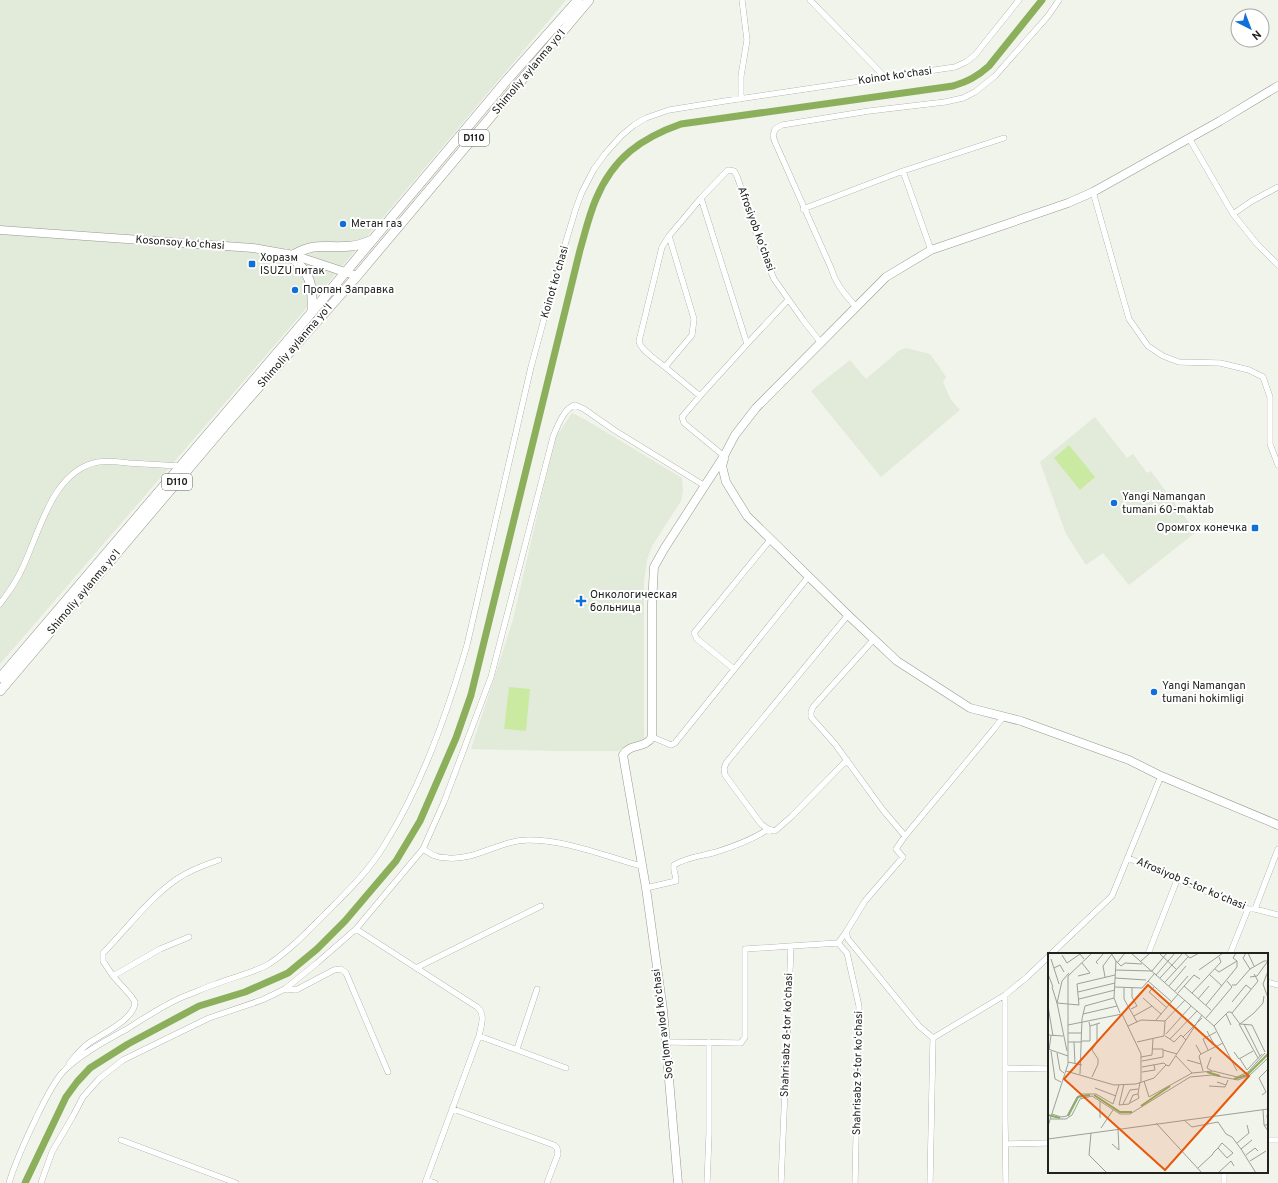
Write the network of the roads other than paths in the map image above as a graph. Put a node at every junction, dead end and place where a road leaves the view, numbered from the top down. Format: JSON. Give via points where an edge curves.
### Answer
{"nodes":[{"id":1,"x":578,"y":0,"type":"edge"},
{"id":2,"x":589,"y":0,"type":"edge"},
{"id":3,"x":742,"y":0,"type":"edge"},
{"id":4,"x":810,"y":0,"type":"edge"},
{"id":5,"x":1019,"y":0,"type":"edge"},
{"id":6,"x":1059,"y":0,"type":"edge"},
{"id":7,"x":885,"y":77,"type":"junction"},
{"id":8,"x":507,"y":80,"type":"junction"},
{"id":9,"x":1278,"y":86,"type":"edge"},
{"id":10,"x":516,"y":87,"type":"junction"},
{"id":11,"x":741,"y":99,"type":"junction"},
{"id":12,"x":1004,"y":138,"type":"dead end"},
{"id":13,"x":1189,"y":138,"type":"junction"},
{"id":14,"x":903,"y":172,"type":"junction"},
{"id":15,"x":1278,"y":188,"type":"edge"},
{"id":16,"x":1093,"y":192,"type":"junction"},
{"id":17,"x":701,"y":198,"type":"junction"},
{"id":18,"x":803,"y":209,"type":"junction"},
{"id":19,"x":1232,"y":214,"type":"junction"},
{"id":20,"x":0,"y":230,"type":"edge"},
{"id":21,"x":669,"y":236,"type":"junction"},
{"id":22,"x":373,"y":240,"type":"junction"},
{"id":23,"x":931,"y":250,"type":"junction"},
{"id":24,"x":290,"y":254,"type":"junction"},
{"id":25,"x":1278,"y":265,"type":"edge"},
{"id":26,"x":345,"y":273,"type":"junction"},
{"id":27,"x":357,"y":276,"type":"junction"},
{"id":28,"x":788,"y":300,"type":"junction"},
{"id":29,"x":856,"y":307,"type":"junction"},
{"id":30,"x":312,"y":312,"type":"junction"},
{"id":31,"x":821,"y":343,"type":"junction"},
{"id":32,"x":748,"y":344,"type":"junction"},
{"id":33,"x":665,"y":367,"type":"junction"},
{"id":34,"x":700,"y":396,"type":"junction"},
{"id":35,"x":724,"y":456,"type":"junction"},
{"id":36,"x":1278,"y":465,"type":"edge"},
{"id":37,"x":180,"y":466,"type":"junction"},
{"id":38,"x":705,"y":486,"type":"junction"},
{"id":39,"x":770,"y":540,"type":"junction"},
{"id":40,"x":809,"y":576,"type":"junction"},
{"id":41,"x":0,"y":604,"type":"edge"},
{"id":42,"x":848,"y":615,"type":"junction"},
{"id":43,"x":874,"y":640,"type":"junction"},
{"id":44,"x":734,"y":669,"type":"junction"},
{"id":45,"x":2,"y":679,"type":"edge"},
{"id":46,"x":0,"y":691,"type":"edge"},
{"id":47,"x":1003,"y":717,"type":"junction"},
{"id":48,"x":652,"y":737,"type":"junction"},
{"id":49,"x":847,"y":760,"type":"junction"},
{"id":50,"x":1161,"y":776,"type":"junction"},
{"id":51,"x":1278,"y":825,"type":"edge"},
{"id":52,"x":768,"y":829,"type":"junction"},
{"id":53,"x":905,"y":836,"type":"junction"},
{"id":54,"x":422,"y":849,"type":"junction"},
{"id":55,"x":1278,"y":849,"type":"edge"},
{"id":56,"x":1128,"y":858,"type":"junction"},
{"id":57,"x":219,"y":860,"type":"dead end"},
{"id":58,"x":641,"y":866,"type":"junction"},
{"id":59,"x":1177,"y":880,"type":"junction"},
{"id":60,"x":646,"y":888,"type":"junction"},
{"id":61,"x":541,"y":906,"type":"dead end"},
{"id":62,"x":1248,"y":909,"type":"junction"},
{"id":63,"x":1255,"y":909,"type":"junction"},
{"id":64,"x":1278,"y":915,"type":"edge"},
{"id":65,"x":356,"y":929,"type":"junction"},
{"id":66,"x":846,"y":932,"type":"junction"},
{"id":67,"x":189,"y":937,"type":"dead end"},
{"id":68,"x":838,"y":943,"type":"junction"},
{"id":69,"x":791,"y":946,"type":"junction"},
{"id":70,"x":1052,"y":953,"type":"edge"},
{"id":71,"x":1148,"y":953,"type":"edge"},
{"id":72,"x":1230,"y":953,"type":"edge"},
{"id":73,"x":1048,"y":957,"type":"edge"},
{"id":74,"x":416,"y":968,"type":"junction"},
{"id":75,"x":113,"y":976,"type":"junction"},
{"id":76,"x":1268,"y":982,"type":"edge"},
{"id":77,"x":1278,"y":985,"type":"edge"},
{"id":78,"x":537,"y":989,"type":"dead end"},
{"id":79,"x":285,"y":990,"type":"junction"},
{"id":80,"x":1005,"y":995,"type":"junction"},
{"id":81,"x":479,"y":1036,"type":"junction"},
{"id":82,"x":933,"y":1038,"type":"junction"},
{"id":83,"x":667,"y":1042,"type":"junction"},
{"id":84,"x":709,"y":1042,"type":"junction"},
{"id":85,"x":517,"y":1049,"type":"junction"},
{"id":86,"x":566,"y":1068,"type":"dead end"},
{"id":87,"x":1006,"y":1068,"type":"junction"},
{"id":88,"x":1048,"y":1069,"type":"edge"},
{"id":89,"x":64,"y":1071,"type":"junction"},
{"id":90,"x":388,"y":1072,"type":"dead end"},
{"id":91,"x":453,"y":1109,"type":"junction"},
{"id":92,"x":121,"y":1140,"type":"dead end"},
{"id":93,"x":1048,"y":1143,"type":"edge"},
{"id":94,"x":1006,"y":1144,"type":"junction"},
{"id":95,"x":426,"y":1182,"type":"edge"},
{"id":96,"x":9,"y":1183,"type":"edge"},
{"id":97,"x":41,"y":1183,"type":"edge"},
{"id":98,"x":236,"y":1183,"type":"edge"},
{"id":99,"x":435,"y":1183,"type":"edge"},
{"id":100,"x":547,"y":1183,"type":"edge"},
{"id":101,"x":678,"y":1183,"type":"edge"},
{"id":102,"x":707,"y":1183,"type":"edge"},
{"id":103,"x":781,"y":1183,"type":"edge"},
{"id":104,"x":855,"y":1183,"type":"edge"},
{"id":105,"x":930,"y":1183,"type":"edge"},
{"id":106,"x":1006,"y":1183,"type":"edge"}],
"edges":[{"from":1,"to":8,"type":"main road","name":"Shimoliy aylanma yoʻl","number":"D110"},
{"from":2,"to":10,"type":"main road","name":"Shimoliy aylanma yoʻl","number":"D110"},
{"from":3,"to":11,"type":"street","via":[[747,40],[741,76]]},
{"from":4,"to":7,"type":"street"},
{"from":5,"to":7,"type":"street","name":"Koinot koʻchasi","via":[[975,55],[966,62],[955,68]]},
{"from":6,"to":18,"type":"street","via":[[995,76],[963,98],[778,127],[774,132],[775,142]]},
{"from":7,"to":11,"type":"street","name":"Koinot koʻchasi"},
{"from":8,"to":10,"type":"main road"},
{"from":8,"to":22,"type":"main road","name":"Shimoliy aylanma yoʻl","number":"D110"},
{"from":9,"to":13,"type":"street"},
{"from":10,"to":27,"type":"main road","name":"Shimoliy aylanma yoʻl","number":"D110"},
{"from":11,"to":89,"type":"street","name":"Koinot koʻchasi","via":[[669,110],[646,118],[621,136],[605,154],[585,185],[557,271],[531,367],[467,645],[445,715],[405,809],[369,868],[313,926],[268,964],[182,997],[89,1051]]},
{"from":12,"to":14,"type":"street"},
{"from":13,"to":16,"type":"street"},
{"from":13,"to":19,"type":"street"},
{"from":14,"to":18,"type":"street"},
{"from":14,"to":23,"type":"street"},
{"from":15,"to":19,"type":"street"},
{"from":16,"to":23,"type":"street","via":[[1068,204]]},
{"from":16,"to":36,"type":"street","via":[[1129,319],[1148,346],[1163,356],[1179,362],[1220,363],[1249,370],[1263,377],[1270,397],[1270,444]]},
{"from":17,"to":21,"type":"street","name":"Afrosiyob koʻchasi"},
{"from":17,"to":28,"type":"street","name":"Afrosiyob koʻchasi","via":[[726,171],[734,171],[768,267]]},
{"from":17,"to":32,"type":"street"},
{"from":18,"to":29,"type":"street","via":[[837,284]]},
{"from":19,"to":25,"type":"street"},
{"from":20,"to":24,"type":"street","name":"Kosonsoy koʻchasi","via":[[238,247]]},
{"from":21,"to":33,"type":"street","via":[[694,319],[692,335]]},
{"from":21,"to":33,"type":"street","name":"Afrosiyob koʻchasi","via":[[662,246],[639,341],[643,348]]},
{"from":22,"to":24,"type":"main road","via":[[351,246],[312,246]]},
{"from":22,"to":26,"type":"main road","name":"Shimoliy aylanma yoʻl","number":"D110"},
{"from":23,"to":29,"type":"street","via":[[886,277]]},
{"from":24,"to":26,"type":"street","name":"Kosonsoy koʻchasi"},
{"from":24,"to":30,"type":"main road","via":[[308,275],[313,295]]},
{"from":26,"to":27,"type":"street","name":"Kosonsoy koʻchasi"},
{"from":26,"to":30,"type":"main road","name":"Shimoliy aylanma yoʻl","number":"D110"},
{"from":27,"to":45,"type":"main road","name":"Shimoliy aylanma yoʻl","number":"D110"},
{"from":28,"to":31,"type":"street","name":"Afrosiyob koʻchasi"},
{"from":28,"to":32,"type":"street"},
{"from":29,"to":31,"type":"street"},
{"from":30,"to":37,"type":"main road","name":"Shimoliy aylanma yoʻl","number":"D110"},
{"from":31,"to":35,"type":"street","via":[[744,422]]},
{"from":32,"to":34,"type":"street"},
{"from":33,"to":34,"type":"street","name":"Afrosiyob koʻchasi"},
{"from":34,"to":35,"type":"street","via":[[682,420]]},
{"from":35,"to":38,"type":"street"},
{"from":35,"to":39,"type":"street","via":[[722,466],[726,482],[747,516]]},
{"from":37,"to":41,"type":"street","via":[[99,462],[79,469],[62,485],[52,501],[21,572]]},
{"from":37,"to":45,"type":"main road","name":"Shimoliy aylanma yoʻl","number":"D110"},
{"from":38,"to":48,"type":"street","via":[[654,567]]},
{"from":38,"to":54,"type":"street","via":[[584,409],[575,405],[569,408],[559,424],[549,451],[491,677],[444,802]]},
{"from":39,"to":40,"type":"street"},
{"from":39,"to":44,"type":"street","via":[[694,633],[697,639]]},
{"from":40,"to":42,"type":"street"},
{"from":40,"to":44,"type":"street"},
{"from":42,"to":43,"type":"street"},
{"from":42,"to":52,"type":"street","via":[[726,763],[725,775],[761,824]]},
{"from":43,"to":47,"type":"street","via":[[897,661],[970,708]]},
{"from":43,"to":49,"type":"street","via":[[822,696],[811,712],[813,720]]},
{"from":44,"to":48,"type":"street","via":[[675,743],[667,744]]},
{"from":45,"to":46,"type":"main road","name":"Shimoliy aylanma yoʻl","number":"D110"},
{"from":47,"to":50,"type":"street","via":[[1100,749]]},
{"from":47,"to":53,"type":"street"},
{"from":48,"to":58,"type":"street","name":"Sogʻlom avlod koʻchasi","via":[[644,745],[626,750],[624,755]]},
{"from":49,"to":52,"type":"street","via":[[781,826],[775,831]]},
{"from":49,"to":53,"type":"street"},
{"from":50,"to":51,"type":"street"},
{"from":50,"to":56,"type":"street"},
{"from":52,"to":60,"type":"street","via":[[761,835],[716,852],[681,861],[674,865],[676,881]]},
{"from":53,"to":66,"type":"street","via":[[896,849],[903,857],[865,901]]},
{"from":54,"to":58,"type":"street","via":[[436,856],[456,858],[476,855],[505,844],[530,840],[565,844]]},
{"from":54,"to":65,"type":"street"},
{"from":55,"to":63,"type":"street"},
{"from":56,"to":59,"type":"street","name":"Afrosiyob 5-tor koʻchasi"},
{"from":56,"to":70,"type":"street","via":[[1112,896]]},
{"from":57,"to":75,"type":"street","via":[[200,866],[165,888],[103,953],[103,961]]},
{"from":58,"to":60,"type":"street","name":"Sogʻlom avlod koʻchasi"},
{"from":59,"to":62,"type":"street","name":"Afrosiyob 5-tor koʻchasi"},
{"from":59,"to":71,"type":"street"},
{"from":60,"to":83,"type":"street","name":"Sogʻlom avlod koʻchasi"},
{"from":61,"to":74,"type":"street"},
{"from":62,"to":63,"type":"street","name":"Afrosiyob 5-tor koʻchasi"},
{"from":62,"to":72,"type":"street"},
{"from":63,"to":64,"type":"street","name":"Afrosiyob 5-tor koʻchasi"},
{"from":65,"to":74,"type":"street"},
{"from":65,"to":79,"type":"street"},
{"from":66,"to":68,"type":"street"},
{"from":66,"to":82,"type":"street","via":[[848,939],[919,1026]]},
{"from":67,"to":75,"type":"street"},
{"from":68,"to":69,"type":"street"},
{"from":68,"to":104,"type":"street","name":"Shahrisabz 9-tor koʻchasi","via":[[847,953],[859,1006]]},
{"from":69,"to":84,"type":"street","via":[[745,949],[744,1041],[739,1044]]},
{"from":69,"to":103,"type":"street","name":"Shahrisabz 8-tor koʻchasi"},
{"from":73,"to":80,"type":"street"},
{"from":74,"to":81,"type":"street","via":[[480,1010],[482,1020]]},
{"from":75,"to":89,"type":"street","via":[[135,1002],[133,1011],[83,1049]]},
{"from":76,"to":77,"type":"street"},
{"from":78,"to":85,"type":"street"},
{"from":79,"to":90,"type":"street","via":[[296,990],[334,970],[341,969],[346,973]]},
{"from":79,"to":97,"type":"street","via":[[209,1018],[123,1060],[99,1079],[83,1097],[52,1152]]},
{"from":80,"to":82,"type":"street"},
{"from":80,"to":87,"type":"street"},
{"from":81,"to":85,"type":"street"},
{"from":81,"to":91,"type":"street"},
{"from":82,"to":105,"type":"street"},
{"from":83,"to":84,"type":"street"},
{"from":83,"to":101,"type":"street","name":"Sogʻlom avlod koʻchasi"},
{"from":84,"to":102,"type":"street"},
{"from":85,"to":86,"type":"street"},
{"from":87,"to":88,"type":"street"},
{"from":87,"to":94,"type":"street"},
{"from":89,"to":96,"type":"street","via":[[55,1082],[25,1140]]},
{"from":91,"to":95,"type":"street"},
{"from":91,"to":100,"type":"street","via":[[554,1145],[558,1154]]},
{"from":92,"to":98,"type":"street"},
{"from":93,"to":94,"type":"street"},
{"from":94,"to":106,"type":"street"},
{"from":95,"to":99,"type":"street"}]}
